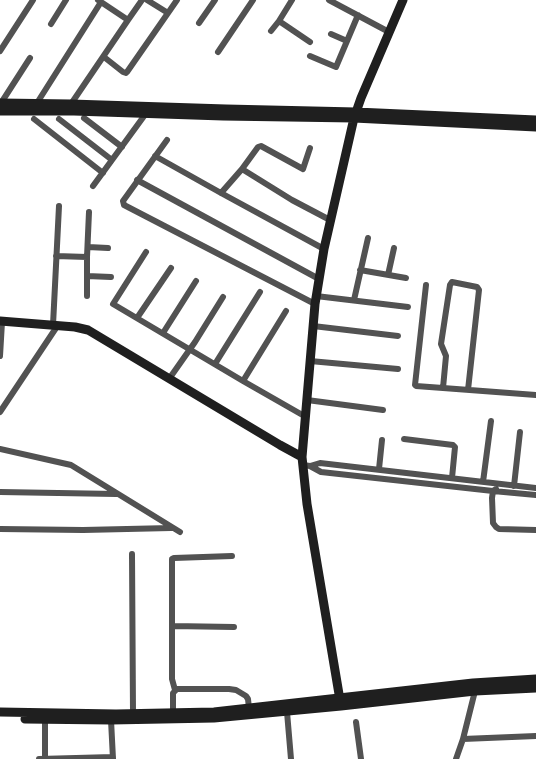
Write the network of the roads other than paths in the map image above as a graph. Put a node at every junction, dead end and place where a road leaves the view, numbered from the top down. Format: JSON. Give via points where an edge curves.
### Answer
{"nodes":[{"id":1,"x":31,"y":0,"type":"edge"},
{"id":2,"x":66,"y":0,"type":"edge"},
{"id":3,"x":142,"y":0,"type":"edge"},
{"id":4,"x":147,"y":0,"type":"edge"},
{"id":5,"x":177,"y":0,"type":"edge"},
{"id":6,"x":215,"y":0,"type":"edge"},
{"id":7,"x":253,"y":0,"type":"edge"},
{"id":8,"x":292,"y":0,"type":"edge"},
{"id":9,"x":329,"y":0,"type":"edge"},
{"id":10,"x":403,"y":0,"type":"edge"},
{"id":11,"x":100,"y":1,"type":"edge"},
{"id":12,"x":168,"y":13,"type":"junction"},
{"id":13,"x":358,"y":15,"type":"junction"},
{"id":14,"x":128,"y":20,"type":"junction"},
{"id":15,"x":279,"y":21,"type":"junction"},
{"id":16,"x":199,"y":23,"type":"dead end"},
{"id":17,"x":51,"y":24,"type":"dead end"},
{"id":18,"x":271,"y":32,"type":"dead end"},
{"id":19,"x":389,"y":32,"type":"junction"},
{"id":20,"x":331,"y":34,"type":"dead end"},
{"id":21,"x":347,"y":41,"type":"junction"},
{"id":22,"x":310,"y":42,"type":"dead end"},
{"id":23,"x":0,"y":51,"type":"edge"},
{"id":24,"x":218,"y":52,"type":"dead end"},
{"id":25,"x":310,"y":56,"type":"dead end"},
{"id":26,"x":104,"y":57,"type":"junction"},
{"id":27,"x":30,"y":58,"type":"dead end"},
{"id":28,"x":37,"y":103,"type":"junction"},
{"id":29,"x":71,"y":104,"type":"junction"},
{"id":30,"x":0,"y":106,"type":"edge"},
{"id":31,"x":148,"y":110,"type":"junction"},
{"id":32,"x":355,"y":115,"type":"junction"},
{"id":33,"x":84,"y":118,"type":"dead end"},
{"id":34,"x":34,"y":119,"type":"dead end"},
{"id":35,"x":59,"y":119,"type":"dead end"},
{"id":36,"x":536,"y":120,"type":"edge"},
{"id":37,"x":536,"y":127,"type":"edge"},
{"id":38,"x":167,"y":140,"type":"dead end"},
{"id":39,"x":122,"y":147,"type":"junction"},
{"id":40,"x":310,"y":148,"type":"dead end"},
{"id":41,"x":156,"y":156,"type":"junction"},
{"id":42,"x":112,"y":160,"type":"junction"},
{"id":43,"x":242,"y":169,"type":"junction"},
{"id":44,"x":103,"y":173,"type":"junction"},
{"id":45,"x":137,"y":180,"type":"junction"},
{"id":46,"x":94,"y":186,"type":"dead end"},
{"id":47,"x":221,"y":194,"type":"junction"},
{"id":48,"x":59,"y":206,"type":"dead end"},
{"id":49,"x":89,"y":212,"type":"dead end"},
{"id":50,"x":330,"y":220,"type":"junction"},
{"id":51,"x":368,"y":238,"type":"dead end"},
{"id":52,"x":88,"y":247,"type":"junction"},
{"id":53,"x":108,"y":248,"type":"dead end"},
{"id":54,"x":394,"y":248,"type":"dead end"},
{"id":55,"x":324,"y":249,"type":"junction"},
{"id":56,"x":146,"y":252,"type":"dead end"},
{"id":57,"x":56,"y":256,"type":"junction"},
{"id":58,"x":88,"y":257,"type":"junction"},
{"id":59,"x":172,"y":268,"type":"dead end"},
{"id":60,"x":360,"y":270,"type":"junction"},
{"id":61,"x":388,"y":275,"type":"junction"},
{"id":62,"x":87,"y":276,"type":"junction"},
{"id":63,"x":111,"y":277,"type":"dead end"},
{"id":64,"x":406,"y":278,"type":"dead end"},
{"id":65,"x":319,"y":280,"type":"junction"},
{"id":66,"x":196,"y":281,"type":"dead end"},
{"id":67,"x":426,"y":285,"type":"dead end"},
{"id":68,"x":260,"y":292,"type":"dead end"},
{"id":69,"x":86,"y":296,"type":"dead end"},
{"id":70,"x":223,"y":297,"type":"dead end"},
{"id":71,"x":315,"y":300,"type":"junction"},
{"id":72,"x":354,"y":300,"type":"junction"},
{"id":73,"x":408,"y":307,"type":"dead end"},
{"id":74,"x":286,"y":312,"type":"dead end"},
{"id":75,"x":137,"y":318,"type":"junction"},
{"id":76,"x":1,"y":322,"type":"edge"},
{"id":77,"x":56,"y":325,"type":"junction"},
{"id":78,"x":313,"y":326,"type":"junction"},
{"id":79,"x":163,"y":333,"type":"junction"},
{"id":80,"x":398,"y":336,"type":"dead end"},
{"id":81,"x":190,"y":349,"type":"junction"},
{"id":82,"x":0,"y":356,"type":"edge"},
{"id":83,"x":310,"y":361,"type":"junction"},
{"id":84,"x":215,"y":364,"type":"junction"},
{"id":85,"x":398,"y":369,"type":"dead end"},
{"id":86,"x":169,"y":379,"type":"junction"},
{"id":87,"x":243,"y":381,"type":"junction"},
{"id":88,"x":443,"y":388,"type":"junction"},
{"id":89,"x":468,"y":390,"type":"junction"},
{"id":90,"x":536,"y":395,"type":"edge"},
{"id":91,"x":307,"y":400,"type":"junction"},
{"id":92,"x":382,"y":410,"type":"dead end"},
{"id":93,"x":0,"y":412,"type":"edge"},
{"id":94,"x":306,"y":417,"type":"junction"},
{"id":95,"x":491,"y":421,"type":"dead end"},
{"id":96,"x":520,"y":432,"type":"dead end"},
{"id":97,"x":404,"y":439,"type":"dead end"},
{"id":98,"x":382,"y":440,"type":"dead end"},
{"id":99,"x":0,"y":449,"type":"edge"},
{"id":100,"x":305,"y":463,"type":"junction"},
{"id":101,"x":379,"y":469,"type":"junction"},
{"id":102,"x":401,"y":472,"type":"junction"},
{"id":103,"x":452,"y":478,"type":"junction"},
{"id":104,"x":400,"y":481,"type":"junction"},
{"id":105,"x":483,"y":482,"type":"junction"},
{"id":106,"x":499,"y":484,"type":"junction"},
{"id":107,"x":514,"y":486,"type":"junction"},
{"id":108,"x":536,"y":488,"type":"edge"},
{"id":109,"x":493,"y":491,"type":"junction"},
{"id":110,"x":0,"y":492,"type":"edge"},
{"id":111,"x":118,"y":494,"type":"junction"},
{"id":112,"x":536,"y":495,"type":"edge"},
{"id":113,"x":172,"y":528,"type":"junction"},
{"id":114,"x":0,"y":529,"type":"edge"},
{"id":115,"x":536,"y":530,"type":"edge"},
{"id":116,"x":180,"y":532,"type":"dead end"},
{"id":117,"x":132,"y":554,"type":"dead end"},
{"id":118,"x":232,"y":556,"type":"dead end"},
{"id":119,"x":172,"y":626,"type":"junction"},
{"id":120,"x":234,"y":627,"type":"dead end"},
{"id":121,"x":536,"y":679,"type":"edge"},
{"id":122,"x":536,"y":688,"type":"edge"},
{"id":123,"x":174,"y":690,"type":"junction"},
{"id":124,"x":475,"y":691,"type":"junction"},
{"id":125,"x":340,"y":702,"type":"junction"},
{"id":126,"x":249,"y":708,"type":"junction"},
{"id":127,"x":0,"y":712,"type":"edge"},
{"id":128,"x":287,"y":712,"type":"junction"},
{"id":129,"x":134,"y":713,"type":"junction"},
{"id":130,"x":173,"y":713,"type":"junction"},
{"id":131,"x":0,"y":718,"type":"edge"},
{"id":132,"x":45,"y":719,"type":"junction"},
{"id":133,"x":111,"y":720,"type":"junction"},
{"id":134,"x":356,"y":722,"type":"dead end"},
{"id":135,"x":536,"y":736,"type":"edge"},
{"id":136,"x":463,"y":739,"type":"junction"},
{"id":137,"x":113,"y":758,"type":"edge"},
{"id":138,"x":39,"y":759,"type":"edge"},
{"id":139,"x":46,"y":759,"type":"edge"},
{"id":140,"x":291,"y":759,"type":"edge"},
{"id":141,"x":361,"y":759,"type":"edge"},
{"id":142,"x":456,"y":759,"type":"edge"}],
"edges":[{"from":1,"to":23,"type":"street"},
{"from":2,"to":17,"type":"street"},
{"from":3,"to":14,"type":"street"},
{"from":4,"to":12,"type":"street"},
{"from":5,"to":12,"type":"street"},
{"from":6,"to":16,"type":"street"},
{"from":7,"to":24,"type":"street"},
{"from":8,"to":15,"type":"street"},
{"from":9,"to":13,"type":"street"},
{"from":10,"to":19,"type":"street"},
{"from":11,"to":14,"type":"street"},
{"from":11,"to":28,"type":"street"},
{"from":12,"to":26,"type":"street","via":[[126,73]]},
{"from":13,"to":19,"type":"street"},
{"from":13,"to":21,"type":"street"},
{"from":14,"to":26,"type":"street"},
{"from":15,"to":18,"type":"street"},
{"from":15,"to":22,"type":"street"},
{"from":19,"to":32,"type":"street"},
{"from":20,"to":21,"type":"street"},
{"from":21,"to":25,"type":"street","via":[[336,67]]},
{"from":26,"to":29,"type":"street"},
{"from":27,"to":30,"type":"street"},
{"from":28,"to":29,"type":"street"},
{"from":28,"to":30,"type":"street"},
{"from":29,"to":31,"type":"street"},
{"from":30,"to":31,"type":"street","via":[[74,111]]},
{"from":31,"to":32,"type":"street"},
{"from":31,"to":39,"type":"street"},
{"from":32,"to":36,"type":"street"},
{"from":32,"to":37,"type":"street"},
{"from":32,"to":50,"type":"street"},
{"from":33,"to":39,"type":"street"},
{"from":34,"to":44,"type":"street"},
{"from":35,"to":42,"type":"street"},
{"from":38,"to":41,"type":"street"},
{"from":39,"to":42,"type":"street"},
{"from":40,"to":43,"type":"street","via":[[303,169],[261,146]]},
{"from":41,"to":45,"type":"street"},
{"from":41,"to":47,"type":"street"},
{"from":42,"to":44,"type":"street"},
{"from":43,"to":47,"type":"street"},
{"from":43,"to":50,"type":"street"},
{"from":44,"to":46,"type":"street"},
{"from":45,"to":65,"type":"street"},
{"from":45,"to":71,"type":"street","via":[[123,201],[124,205]]},
{"from":47,"to":55,"type":"street"},
{"from":48,"to":57,"type":"street"},
{"from":49,"to":52,"type":"street"},
{"from":50,"to":55,"type":"street"},
{"from":51,"to":60,"type":"street"},
{"from":52,"to":53,"type":"street"},
{"from":52,"to":58,"type":"street"},
{"from":54,"to":61,"type":"street"},
{"from":55,"to":65,"type":"street"},
{"from":56,"to":75,"type":"street","via":[[113,304]]},
{"from":57,"to":58,"type":"street"},
{"from":57,"to":77,"type":"street"},
{"from":58,"to":62,"type":"street"},
{"from":59,"to":75,"type":"street"},
{"from":60,"to":61,"type":"street"},
{"from":60,"to":72,"type":"street"},
{"from":61,"to":64,"type":"street"},
{"from":62,"to":63,"type":"street"},
{"from":62,"to":69,"type":"street"},
{"from":65,"to":71,"type":"street"},
{"from":66,"to":79,"type":"street"},
{"from":67,"to":88,"type":"street","via":[[414,383],[416,386]]},
{"from":68,"to":84,"type":"street"},
{"from":70,"to":81,"type":"street"},
{"from":71,"to":72,"type":"street"},
{"from":71,"to":78,"type":"street"},
{"from":72,"to":73,"type":"street"},
{"from":74,"to":87,"type":"street"},
{"from":75,"to":79,"type":"street"},
{"from":76,"to":77,"type":"street"},
{"from":76,"to":82,"type":"street"},
{"from":77,"to":86,"type":"street","via":[[88,330]]},
{"from":77,"to":93,"type":"street"},
{"from":78,"to":80,"type":"street"},
{"from":78,"to":83,"type":"street"},
{"from":79,"to":81,"type":"street"},
{"from":81,"to":84,"type":"street"},
{"from":81,"to":86,"type":"street"},
{"from":83,"to":85,"type":"street"},
{"from":83,"to":91,"type":"street"},
{"from":84,"to":87,"type":"street"},
{"from":86,"to":100,"type":"street"},
{"from":87,"to":94,"type":"street"},
{"from":88,"to":89,"type":"street"},
{"from":88,"to":89,"type":"street","via":[[446,356],[441,344],[452,282],[479,290]]},
{"from":89,"to":90,"type":"street"},
{"from":91,"to":92,"type":"street"},
{"from":91,"to":94,"type":"street"},
{"from":94,"to":100,"type":"street"},
{"from":95,"to":105,"type":"street"},
{"from":96,"to":107,"type":"street"},
{"from":97,"to":103,"type":"street","via":[[453,445]]},
{"from":98,"to":101,"type":"street"},
{"from":99,"to":111,"type":"street","via":[[71,465]]},
{"from":100,"to":101,"type":"street"},
{"from":100,"to":104,"type":"street","via":[[321,472]]},
{"from":100,"to":125,"type":"street","via":[[307,504]]},
{"from":101,"to":102,"type":"street"},
{"from":102,"to":103,"type":"street"},
{"from":102,"to":104,"type":"street"},
{"from":103,"to":105,"type":"street"},
{"from":104,"to":109,"type":"street"},
{"from":105,"to":106,"type":"street"},
{"from":106,"to":107,"type":"street"},
{"from":106,"to":109,"type":"street"},
{"from":107,"to":108,"type":"street"},
{"from":109,"to":112,"type":"street"},
{"from":109,"to":115,"type":"street","via":[[493,523],[496,527]]},
{"from":110,"to":111,"type":"street"},
{"from":111,"to":113,"type":"street"},
{"from":113,"to":114,"type":"street"},
{"from":113,"to":116,"type":"street"},
{"from":117,"to":129,"type":"street"},
{"from":118,"to":119,"type":"street","via":[[172,559]]},
{"from":119,"to":120,"type":"street"},
{"from":119,"to":123,"type":"street"},
{"from":121,"to":125,"type":"street","via":[[473,683]]},
{"from":122,"to":124,"type":"street"},
{"from":123,"to":126,"type":"street","via":[[236,690],[246,696]]},
{"from":123,"to":130,"type":"street"},
{"from":124,"to":125,"type":"street"},
{"from":124,"to":136,"type":"street"},
{"from":125,"to":126,"type":"street"},
{"from":125,"to":128,"type":"street"},
{"from":126,"to":130,"type":"street"},
{"from":127,"to":129,"type":"street"},
{"from":128,"to":133,"type":"street","via":[[214,718]]},
{"from":128,"to":140,"type":"street"},
{"from":129,"to":130,"type":"street"},
{"from":131,"to":132,"type":"street"},
{"from":132,"to":133,"type":"street"},
{"from":132,"to":139,"type":"street"},
{"from":133,"to":137,"type":"street"},
{"from":134,"to":141,"type":"street"},
{"from":135,"to":136,"type":"street"},
{"from":136,"to":142,"type":"street"},
{"from":137,"to":139,"type":"street"},
{"from":138,"to":139,"type":"street"}]}
